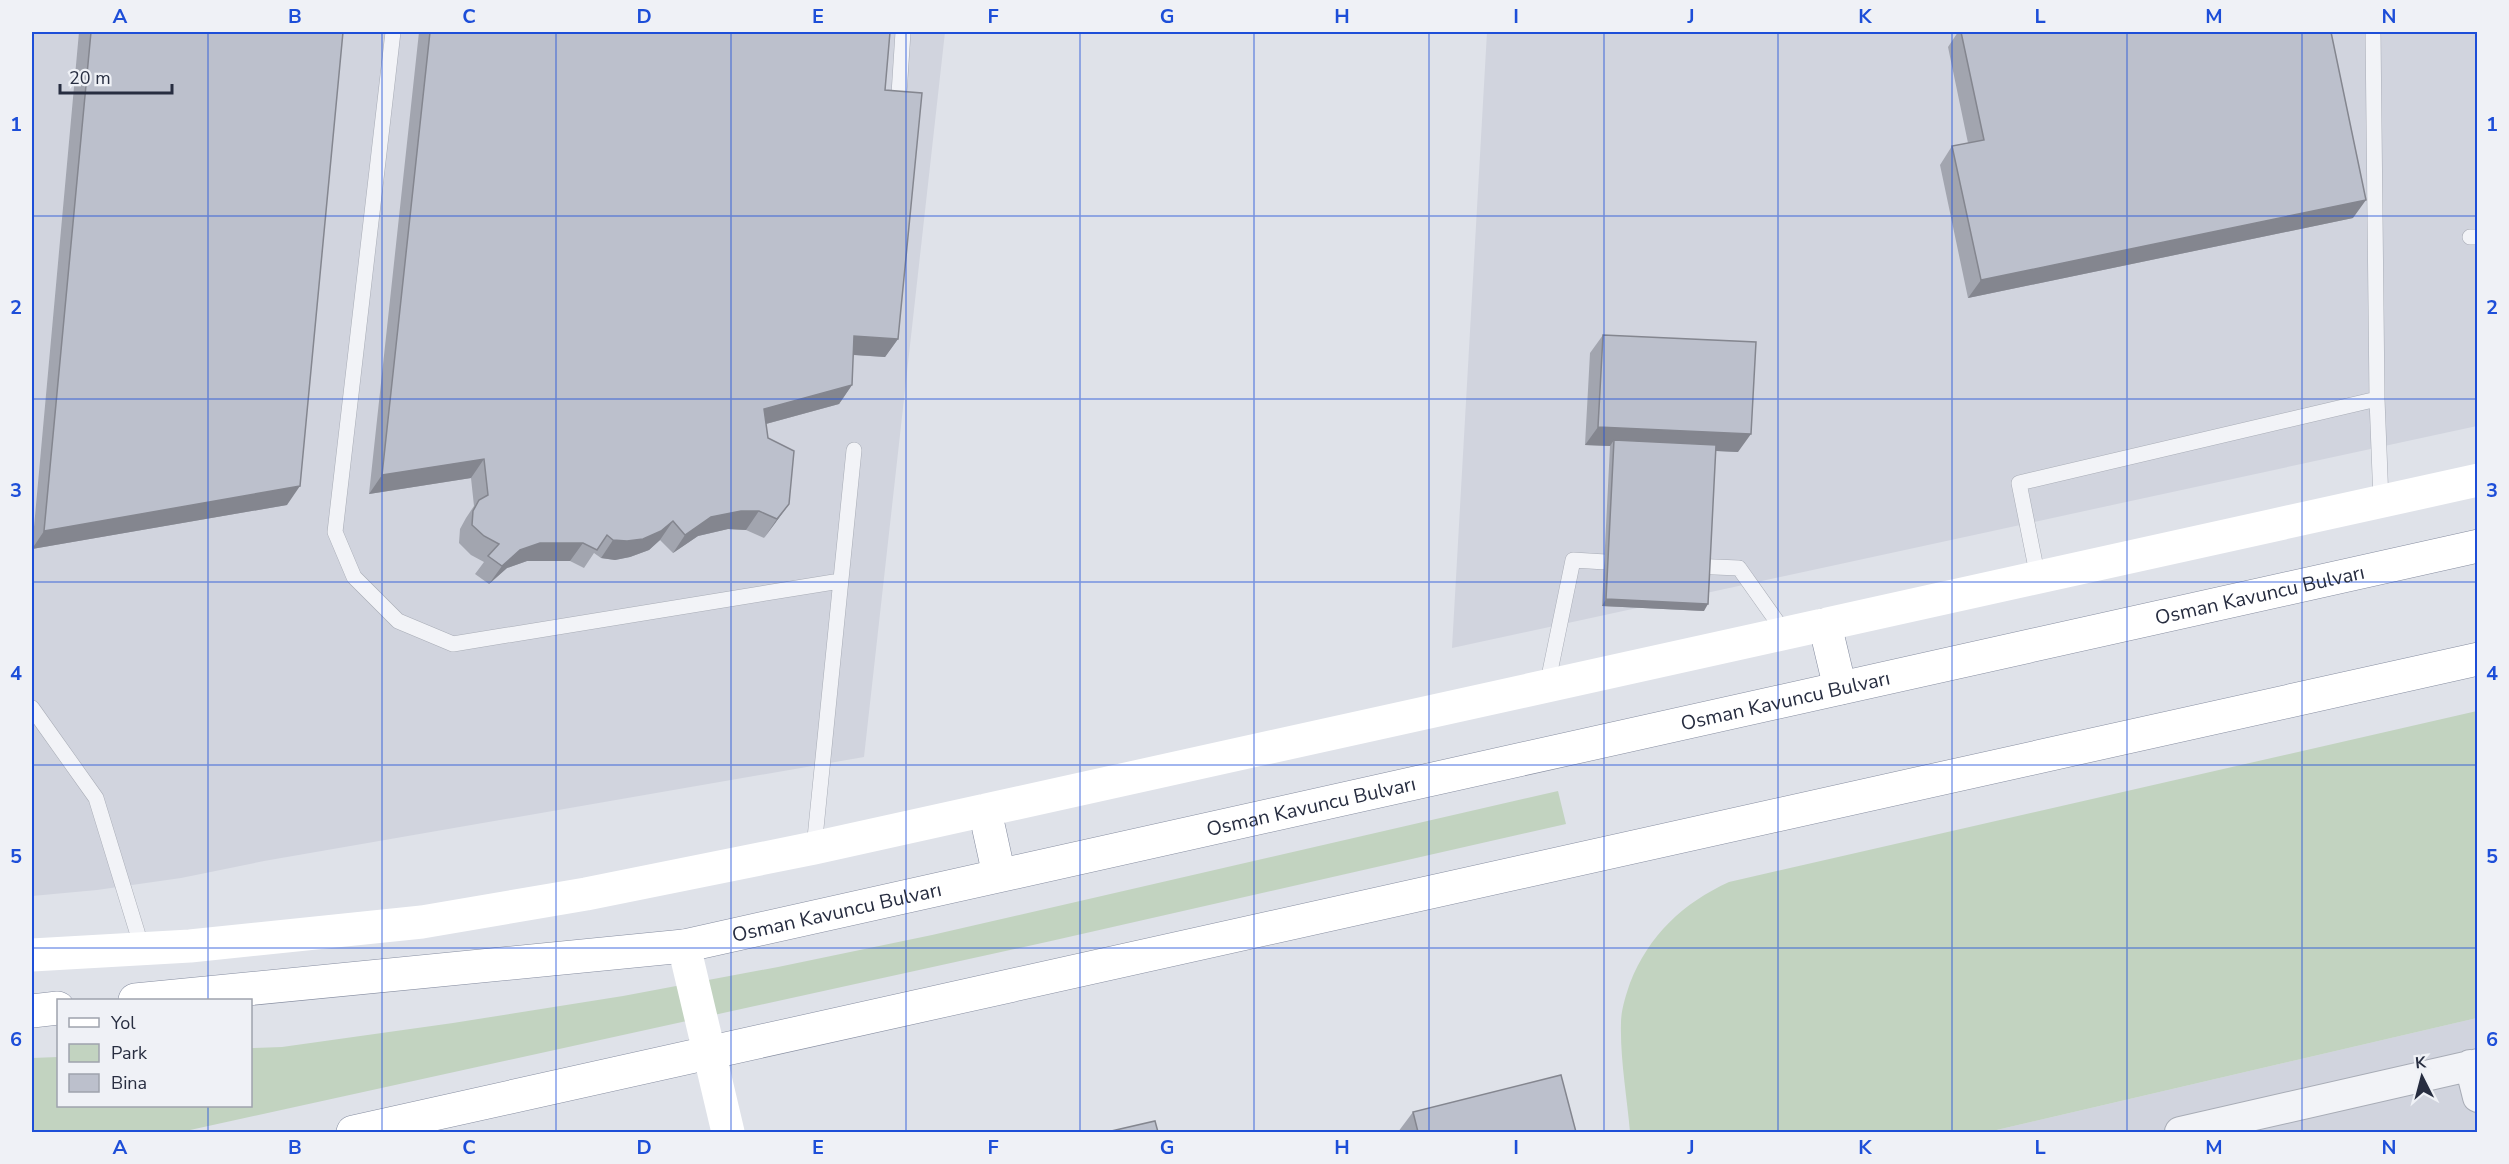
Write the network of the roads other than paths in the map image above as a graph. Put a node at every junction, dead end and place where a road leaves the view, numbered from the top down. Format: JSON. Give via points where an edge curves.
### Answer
{"nodes":[{"id":1,"x":393,"y":32,"type":"edge"},
{"id":2,"x":903,"y":32,"type":"edge"},
{"id":3,"x":2373,"y":32,"type":"edge"},
{"id":4,"x":899,"y":94,"type":"edge"},
{"id":5,"x":2377,"y":399,"type":"junction"},
{"id":6,"x":854,"y":450,"type":"dead end"},
{"id":7,"x":2478,"y":480,"type":"edge"},
{"id":8,"x":2381,"y":501,"type":"junction"},
{"id":9,"x":2478,"y":546,"type":"edge"},
{"id":10,"x":1638,"y":563,"type":"edge"},
{"id":11,"x":1672,"y":565,"type":"edge"},
{"id":12,"x":2038,"y":578,"type":"junction"},
{"id":13,"x":840,"y":581,"type":"junction"},
{"id":14,"x":1825,"y":625,"type":"junction"},
{"id":15,"x":1785,"y":633,"type":"junction"},
{"id":16,"x":2478,"y":659,"type":"edge"},
{"id":17,"x":1547,"y":686,"type":"junction"},
{"id":18,"x":1840,"y":688,"type":"junction"},
{"id":19,"x":32,"y":708,"type":"edge"},
{"id":20,"x":985,"y":811,"type":"junction"},
{"id":21,"x":814,"y":848,"type":"junction"},
{"id":22,"x":999,"y":875,"type":"junction"},
{"id":23,"x":684,"y":946,"type":"junction"},
{"id":24,"x":142,"y":948,"type":"junction"},
{"id":25,"x":32,"y":956,"type":"edge"},
{"id":26,"x":145,"y":999,"type":"edge"},
{"id":27,"x":57,"y":1008,"type":"edge"},
{"id":28,"x":32,"y":1011,"type":"edge"},
{"id":29,"x":711,"y":1053,"type":"junction"},
{"id":30,"x":2474,"y":1064,"type":"edge"},
{"id":31,"x":2478,"y":1097,"type":"edge"},
{"id":32,"x":353,"y":1132,"type":"edge"},
{"id":33,"x":728,"y":1132,"type":"edge"},
{"id":34,"x":2180,"y":1132,"type":"edge"}],
"edges":[{"from":1,"to":13,"type":"lane","via":[[335,532],[354,577],[398,621],[453,644]]},
{"from":2,"to":4,"type":"lane"},
{"from":3,"to":5,"type":"lane"},
{"from":5,"to":8,"type":"lane"},
{"from":5,"to":12,"type":"lane","via":[[2019,483]]},
{"from":6,"to":13,"type":"lane"},
{"from":7,"to":8,"type":"main road"},
{"from":8,"to":12,"type":"main road"},
{"from":9,"to":18,"type":"main road","name":"Osman Kavuncu Bulvarı"},
{"from":10,"to":17,"type":"lane","via":[[1573,560]]},
{"from":11,"to":15,"type":"lane","via":[[1739,568]]},
{"from":12,"to":14,"type":"main road"},
{"from":13,"to":21,"type":"lane"},
{"from":14,"to":15,"type":"main road"},
{"from":14,"to":18,"type":"main road"},
{"from":15,"to":17,"type":"main road"},
{"from":16,"to":29,"type":"main road"},
{"from":17,"to":20,"type":"main road"},
{"from":18,"to":22,"type":"main road","name":"Osman Kavuncu Bulvarı"},
{"from":19,"to":24,"type":"lane","via":[[96,798]]},
{"from":20,"to":21,"type":"main road"},
{"from":20,"to":22,"type":"main road"},
{"from":21,"to":24,"type":"main road","via":[[422,922]]},
{"from":22,"to":23,"type":"main road","name":"Osman Kavuncu Bulvarı"},
{"from":23,"to":26,"type":"main road","name":"Osman Kavuncu Bulvarı"},
{"from":23,"to":29,"type":"main road"},
{"from":24,"to":25,"type":"main road"},
{"from":27,"to":28,"type":"main road"},
{"from":29,"to":32,"type":"main road"},
{"from":29,"to":33,"type":"main road"},
{"from":30,"to":31,"type":"street"},
{"from":30,"to":34,"type":"street"}]}
